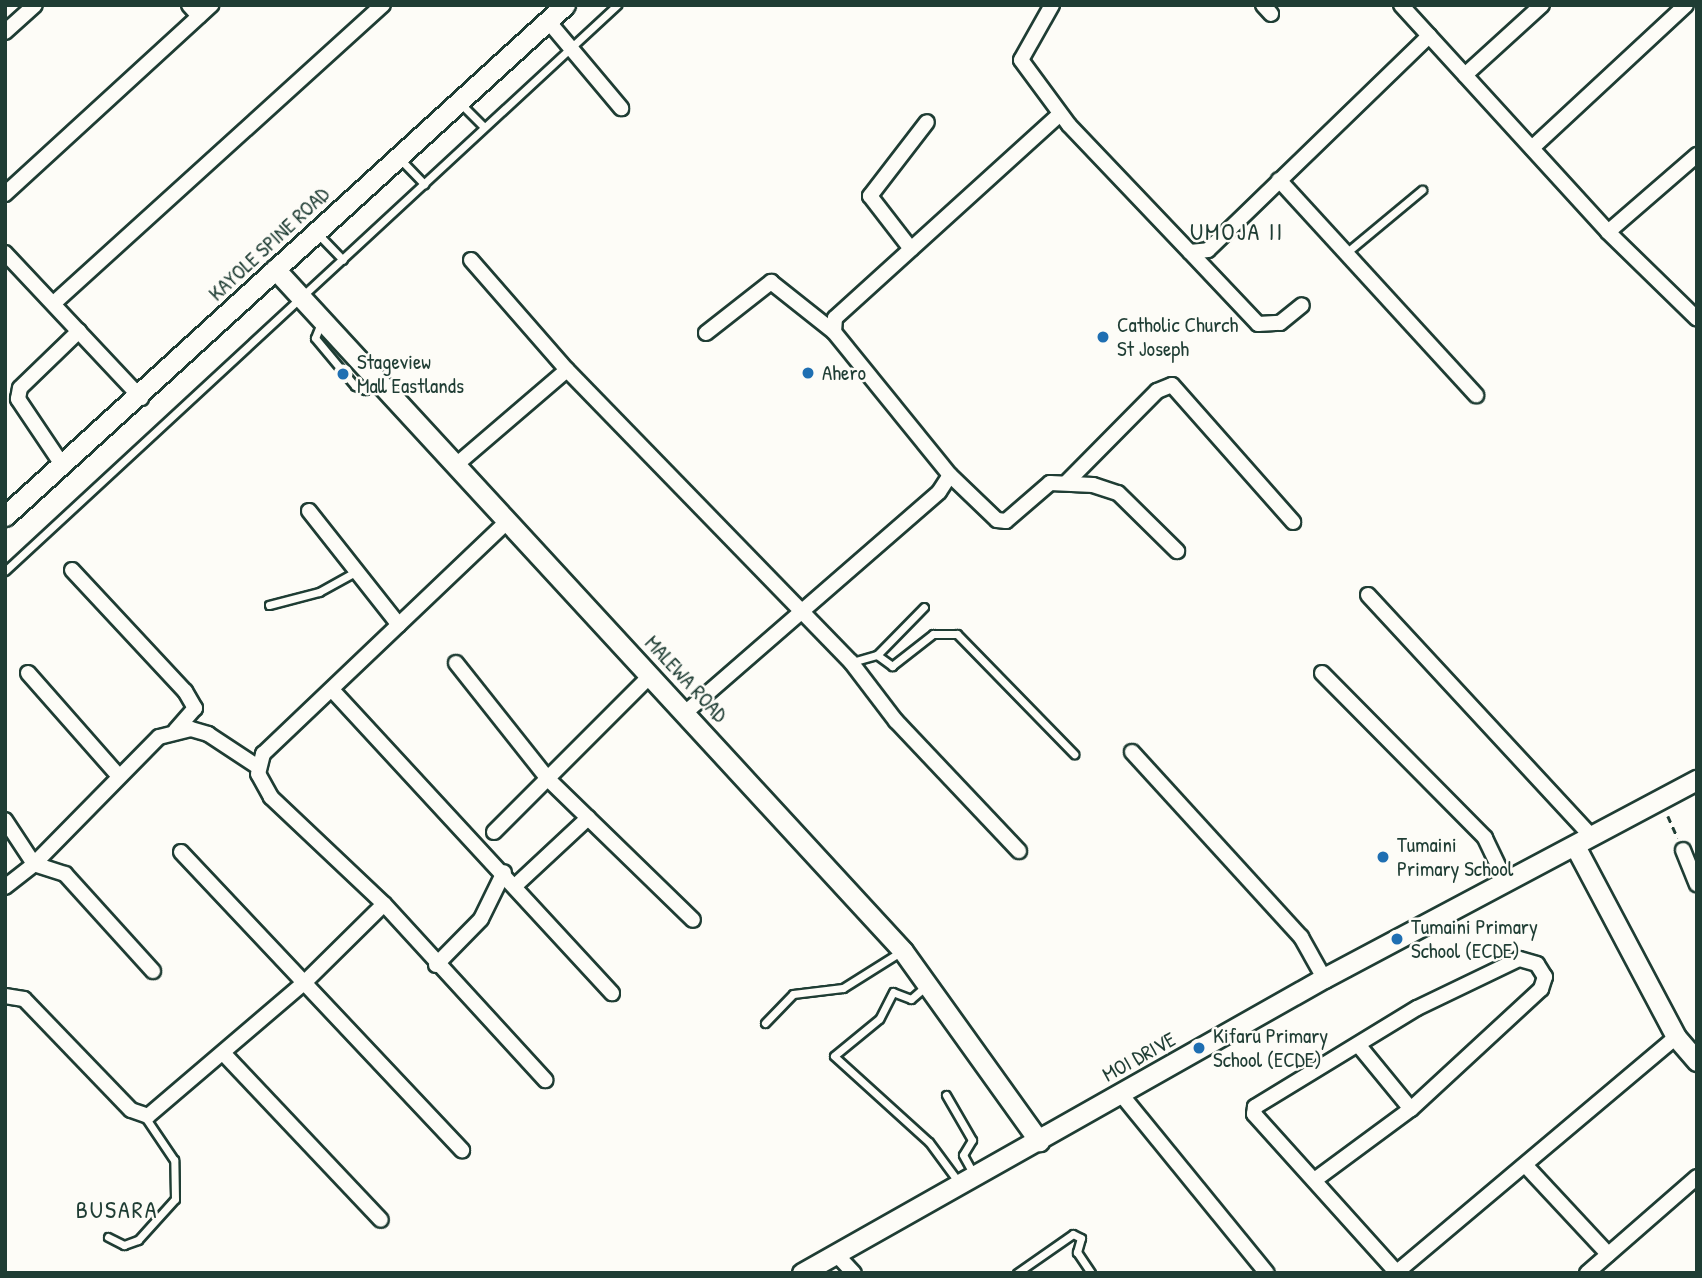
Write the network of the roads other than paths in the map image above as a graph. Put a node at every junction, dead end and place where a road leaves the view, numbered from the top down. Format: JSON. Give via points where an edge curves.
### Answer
{"nodes":[{"id":1,"x":211,"y":5,"type":"edge"},
{"id":2,"x":383,"y":5,"type":"edge"},
{"id":3,"x":565,"y":5,"type":"edge"},
{"id":4,"x":617,"y":5,"type":"edge"},
{"id":5,"x":1052,"y":5,"type":"edge"},
{"id":6,"x":1401,"y":5,"type":"edge"},
{"id":7,"x":1542,"y":5,"type":"edge"},
{"id":8,"x":1686,"y":5,"type":"edge"},
{"id":9,"x":31,"y":6,"type":"edge"},
{"id":10,"x":194,"y":11,"type":"edge"},
{"id":11,"x":548,"y":21,"type":"junction"},
{"id":12,"x":5,"y":32,"type":"edge"},
{"id":13,"x":1429,"y":36,"type":"junction"},
{"id":14,"x":570,"y":47,"type":"junction"},
{"id":15,"x":1465,"y":75,"type":"junction"},
{"id":16,"x":459,"y":102,"type":"junction"},
{"id":17,"x":621,"y":108,"type":"dead end"},
{"id":18,"x":1060,"y":114,"type":"junction"},
{"id":19,"x":927,"y":122,"type":"dead end"},
{"id":20,"x":484,"y":127,"type":"junction"},
{"id":21,"x":1532,"y":148,"type":"junction"},
{"id":22,"x":398,"y":157,"type":"junction"},
{"id":23,"x":1693,"y":163,"type":"edge"},
{"id":24,"x":1279,"y":180,"type":"junction"},
{"id":25,"x":424,"y":184,"type":"junction"},
{"id":26,"x":1422,"y":190,"type":"dead end"},
{"id":27,"x":5,"y":194,"type":"edge"},
{"id":28,"x":315,"y":231,"type":"junction"},
{"id":29,"x":1608,"y":232,"type":"junction"},
{"id":30,"x":911,"y":249,"type":"junction"},
{"id":31,"x":1190,"y":252,"type":"junction"},
{"id":32,"x":5,"y":253,"type":"edge"},
{"id":33,"x":1346,"y":254,"type":"junction"},
{"id":34,"x":343,"y":260,"type":"junction"},
{"id":35,"x":471,"y":260,"type":"dead end"},
{"id":36,"x":275,"y":269,"type":"junction"},
{"id":37,"x":301,"y":299,"type":"junction"},
{"id":38,"x":54,"y":303,"type":"junction"},
{"id":39,"x":1302,"y":306,"type":"dead end"},
{"id":40,"x":1697,"y":319,"type":"edge"},
{"id":41,"x":79,"y":331,"type":"junction"},
{"id":42,"x":834,"y":332,"type":"junction"},
{"id":43,"x":706,"y":333,"type":"dead end"},
{"id":44,"x":567,"y":370,"type":"junction"},
{"id":45,"x":1476,"y":395,"type":"dead end"},
{"id":46,"x":141,"y":398,"type":"junction"},
{"id":47,"x":456,"y":465,"type":"junction"},
{"id":48,"x":63,"y":466,"type":"junction"},
{"id":49,"x":950,"y":475,"type":"junction"},
{"id":50,"x":1067,"y":482,"type":"junction"},
{"id":51,"x":309,"y":511,"type":"dead end"},
{"id":52,"x":5,"y":516,"type":"edge"},
{"id":53,"x":508,"y":522,"type":"junction"},
{"id":54,"x":1293,"y":522,"type":"dead end"},
{"id":55,"x":1177,"y":551,"type":"dead end"},
{"id":56,"x":5,"y":570,"type":"edge"},
{"id":57,"x":72,"y":570,"type":"dead end"},
{"id":58,"x":353,"y":573,"type":"junction"},
{"id":59,"x":1368,"y":595,"type":"dead end"},
{"id":60,"x":269,"y":605,"type":"dead end"},
{"id":61,"x":924,"y":607,"type":"dead end"},
{"id":62,"x":800,"y":612,"type":"junction"},
{"id":63,"x":399,"y":625,"type":"junction"},
{"id":64,"x":877,"y":654,"type":"junction"},
{"id":65,"x":851,"y":662,"type":"junction"},
{"id":66,"x":456,"y":663,"type":"dead end"},
{"id":67,"x":28,"y":673,"type":"dead end"},
{"id":68,"x":1322,"y":673,"type":"dead end"},
{"id":69,"x":651,"y":674,"type":"junction"},
{"id":70,"x":334,"y":692,"type":"junction"},
{"id":71,"x":686,"y":712,"type":"junction"},
{"id":72,"x":175,"y":731,"type":"junction"},
{"id":73,"x":1132,"y":752,"type":"dead end"},
{"id":74,"x":1074,"y":754,"type":"dead end"},
{"id":75,"x":258,"y":767,"type":"junction"},
{"id":76,"x":118,"y":775,"type":"junction"},
{"id":77,"x":548,"y":779,"type":"junction"},
{"id":78,"x":1697,"y":780,"type":"edge"},
{"id":79,"x":588,"y":818,"type":"junction"},
{"id":80,"x":5,"y":820,"type":"edge"},
{"id":81,"x":494,"y":832,"type":"dead end"},
{"id":82,"x":1583,"y":841,"type":"junction"},
{"id":83,"x":1683,"y":850,"type":"road end"},
{"id":84,"x":1019,"y":851,"type":"dead end"},
{"id":85,"x":181,"y":852,"type":"dead end"},
{"id":86,"x":34,"y":864,"type":"junction"},
{"id":87,"x":504,"y":872,"type":"junction"},
{"id":88,"x":1506,"y":883,"type":"junction"},
{"id":89,"x":1697,"y":884,"type":"edge"},
{"id":90,"x":514,"y":886,"type":"junction"},
{"id":91,"x":5,"y":887,"type":"edge"},
{"id":92,"x":384,"y":904,"type":"junction"},
{"id":93,"x":693,"y":920,"type":"dead end"},
{"id":94,"x":902,"y":951,"type":"junction"},
{"id":95,"x":436,"y":965,"type":"junction"},
{"id":96,"x":153,"y":971,"type":"dead end"},
{"id":97,"x":1324,"y":978,"type":"junction"},
{"id":98,"x":304,"y":982,"type":"junction"},
{"id":99,"x":929,"y":983,"type":"junction"},
{"id":100,"x":7,"y":993,"type":"edge"},
{"id":101,"x":612,"y":993,"type":"dead end"},
{"id":102,"x":765,"y":1023,"type":"dead end"},
{"id":103,"x":1676,"y":1037,"type":"junction"},
{"id":104,"x":1360,"y":1047,"type":"junction"},
{"id":105,"x":224,"y":1054,"type":"junction"},
{"id":106,"x":1697,"y":1061,"type":"edge"},
{"id":107,"x":545,"y":1080,"type":"dead end"},
{"id":108,"x":1120,"y":1093,"type":"junction"},
{"id":109,"x":946,"y":1095,"type":"dead end"},
{"id":110,"x":1410,"y":1110,"type":"junction"},
{"id":111,"x":142,"y":1114,"type":"junction"},
{"id":112,"x":1039,"y":1141,"type":"junction"},
{"id":113,"x":462,"y":1150,"type":"dead end"},
{"id":114,"x":1527,"y":1167,"type":"junction"},
{"id":115,"x":1697,"y":1177,"type":"edge"},
{"id":116,"x":1317,"y":1179,"type":"junction"},
{"id":117,"x":968,"y":1180,"type":"junction"},
{"id":118,"x":381,"y":1220,"type":"dead end"},
{"id":119,"x":108,"y":1237,"type":"dead end"},
{"id":120,"x":836,"y":1254,"type":"junction"},
{"id":121,"x":1608,"y":1254,"type":"junction"},
{"id":122,"x":802,"y":1273,"type":"edge"},
{"id":123,"x":854,"y":1273,"type":"edge"},
{"id":124,"x":1017,"y":1273,"type":"edge"},
{"id":125,"x":1091,"y":1273,"type":"edge"},
{"id":126,"x":1267,"y":1273,"type":"edge"},
{"id":127,"x":1397,"y":1273,"type":"edge"},
{"id":128,"x":1587,"y":1273,"type":"edge"}],
"edges":[{"from":1,"to":10,"type":"street"},
{"from":2,"to":38,"type":"street"},
{"from":3,"to":11,"type":"street","name":"KAYOLE SPINE ROAD"},
{"from":4,"to":14,"type":"lane"},
{"from":5,"to":18,"type":"street","via":[[1021,60]]},
{"from":6,"to":13,"type":"street"},
{"from":7,"to":15,"type":"street"},
{"from":8,"to":21,"type":"street"},
{"from":9,"to":12,"type":"street"},
{"from":10,"to":27,"type":"street"},
{"from":11,"to":14,"type":"street"},
{"from":11,"to":16,"type":"street","name":"KAYOLE SPINE ROAD"},
{"from":13,"to":15,"type":"street"},
{"from":13,"to":24,"type":"street"},
{"from":14,"to":17,"type":"street"},
{"from":14,"to":20,"type":"lane"},
{"from":15,"to":21,"type":"street"},
{"from":16,"to":20,"type":"lane"},
{"from":16,"to":22,"type":"street","name":"KAYOLE SPINE ROAD"},
{"from":18,"to":30,"type":"street"},
{"from":18,"to":31,"type":"street"},
{"from":19,"to":30,"type":"street","via":[[870,196]]},
{"from":20,"to":25,"type":"lane"},
{"from":21,"to":29,"type":"street"},
{"from":22,"to":25,"type":"lane"},
{"from":22,"to":28,"type":"street","name":"KAYOLE SPINE ROAD"},
{"from":23,"to":29,"type":"street"},
{"from":24,"to":31,"type":"street","via":[[1208,250]]},
{"from":24,"to":33,"type":"street"},
{"from":25,"to":34,"type":"lane"},
{"from":26,"to":33,"type":"lane"},
{"from":28,"to":34,"type":"lane"},
{"from":28,"to":36,"type":"street","name":"KAYOLE SPINE ROAD"},
{"from":29,"to":40,"type":"street"},
{"from":30,"to":42,"type":"street","via":[[835,318]]},
{"from":31,"to":39,"type":"street","via":[[1258,324],[1280,323]]},
{"from":32,"to":38,"type":"street"},
{"from":33,"to":45,"type":"street"},
{"from":34,"to":37,"type":"lane"},
{"from":35,"to":44,"type":"street"},
{"from":36,"to":37,"type":"street","name":"MALEWA ROAD"},
{"from":36,"to":46,"type":"street","name":"KAYOLE SPINE ROAD"},
{"from":37,"to":47,"type":"street","name":"MALEWA ROAD","via":[[347,361],[376,378]]},
{"from":37,"to":56,"type":"lane"},
{"from":38,"to":41,"type":"street"},
{"from":41,"to":46,"type":"street"},
{"from":41,"to":48,"type":"street","via":[[20,388],[18,399]]},
{"from":42,"to":43,"type":"street","via":[[771,282]]},
{"from":42,"to":49,"type":"street"},
{"from":44,"to":47,"type":"street"},
{"from":44,"to":62,"type":"street"},
{"from":46,"to":48,"type":"street","name":"KAYOLE SPINE ROAD"},
{"from":47,"to":53,"type":"street","name":"MALEWA ROAD"},
{"from":48,"to":52,"type":"street","name":"KAYOLE SPINE ROAD"},
{"from":49,"to":50,"type":"street","via":[[1001,523],[1050,483]]},
{"from":49,"to":62,"type":"street","via":[[939,492]]},
{"from":50,"to":54,"type":"street","via":[[1157,391],[1172,385]]},
{"from":50,"to":55,"type":"street","via":[[1118,493]]},
{"from":51,"to":58,"type":"street"},
{"from":53,"to":63,"type":"street"},
{"from":53,"to":69,"type":"street","name":"MALEWA ROAD"},
{"from":57,"to":72,"type":"street","via":[[186,691],[195,708]]},
{"from":58,"to":60,"type":"lane","via":[[320,592]]},
{"from":58,"to":63,"type":"street"},
{"from":59,"to":82,"type":"street"},
{"from":61,"to":64,"type":"lane"},
{"from":62,"to":65,"type":"street"},
{"from":62,"to":71,"type":"street"},
{"from":63,"to":70,"type":"street"},
{"from":64,"to":65,"type":"lane"},
{"from":64,"to":74,"type":"lane","via":[[892,666],[933,635],[957,634]]},
{"from":65,"to":84,"type":"street","via":[[896,721]]},
{"from":66,"to":77,"type":"street"},
{"from":67,"to":76,"type":"street"},
{"from":68,"to":88,"type":"street","via":[[1485,838]]},
{"from":69,"to":71,"type":"street","name":"MALEWA ROAD"},
{"from":69,"to":77,"type":"street"},
{"from":70,"to":75,"type":"street","via":[[263,754]]},
{"from":70,"to":87,"type":"street"},
{"from":71,"to":94,"type":"street","name":"MALEWA ROAD"},
{"from":72,"to":75,"type":"street","via":[[208,734]]},
{"from":72,"to":76,"type":"street","via":[[150,743]]},
{"from":73,"to":97,"type":"street","via":[[1301,937]]},
{"from":75,"to":92,"type":"street","via":[[271,797]]},
{"from":76,"to":86,"type":"street"},
{"from":77,"to":79,"type":"street"},
{"from":77,"to":81,"type":"street"},
{"from":78,"to":82,"type":"street","name":"MOI DRIVE"},
{"from":79,"to":90,"type":"street"},
{"from":79,"to":93,"type":"street"},
{"from":80,"to":86,"type":"street"},
{"from":82,"to":88,"type":"street","name":"MOI DRIVE"},
{"from":82,"to":103,"type":"street"},
{"from":83,"to":89,"type":"street"},
{"from":85,"to":98,"type":"street"},
{"from":86,"to":91,"type":"street"},
{"from":86,"to":96,"type":"street","via":[[65,874]]},
{"from":87,"to":90,"type":"street"},
{"from":87,"to":95,"type":"street","via":[[481,919]]},
{"from":88,"to":97,"type":"street","name":"MOI DRIVE"},
{"from":90,"to":101,"type":"street"},
{"from":92,"to":95,"type":"street"},
{"from":92,"to":98,"type":"street"},
{"from":94,"to":99,"type":"street","name":"MALEWA ROAD"},
{"from":94,"to":102,"type":"lane","via":[[843,988],[793,994]]},
{"from":95,"to":107,"type":"street"},
{"from":97,"to":108,"type":"street","name":"MOI DRIVE"},
{"from":98,"to":105,"type":"street"},
{"from":98,"to":113,"type":"street"},
{"from":99,"to":112,"type":"street","name":"MALEWA ROAD"},
{"from":99,"to":117,"type":"lane","via":[[911,999],[893,992],[879,1019],[834,1056]]},
{"from":100,"to":111,"type":"street","via":[[24,999]]},
{"from":103,"to":106,"type":"street"},
{"from":103,"to":114,"type":"street"},
{"from":104,"to":110,"type":"street"},
{"from":104,"to":110,"type":"street","via":[[1375,1031],[1479,977],[1519,959],[1537,964],[1545,977],[1541,989]]},
{"from":104,"to":116,"type":"street","via":[[1253,1111]]},
{"from":105,"to":111,"type":"street","via":[[148,1116]]},
{"from":105,"to":118,"type":"street"},
{"from":108,"to":112,"type":"street","name":"MOI DRIVE"},
{"from":108,"to":126,"type":"street"},
{"from":109,"to":117,"type":"lane","via":[[972,1140],[963,1155]]},
{"from":110,"to":116,"type":"street"},
{"from":111,"to":119,"type":"lane","via":[[174,1160],[175,1199],[138,1240],[124,1245]]},
{"from":112,"to":117,"type":"street","name":"MOI DRIVE"},
{"from":114,"to":121,"type":"street"},
{"from":114,"to":127,"type":"street"},
{"from":115,"to":121,"type":"street"},
{"from":116,"to":127,"type":"street"},
{"from":117,"to":120,"type":"street","name":"MOI DRIVE"},
{"from":120,"to":122,"type":"street","name":"MOI DRIVE"},
{"from":120,"to":123,"type":"street"},
{"from":121,"to":128,"type":"street"},
{"from":124,"to":125,"type":"lane","via":[[1073,1234],[1081,1238],[1077,1252]]}]}
